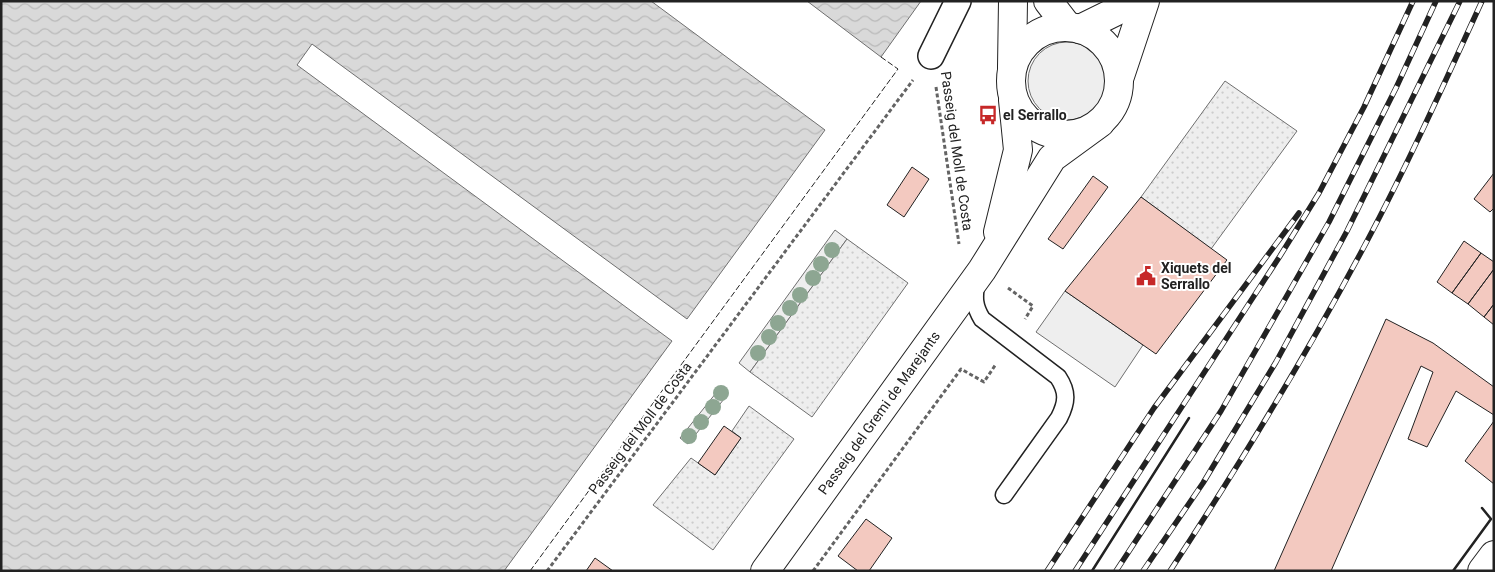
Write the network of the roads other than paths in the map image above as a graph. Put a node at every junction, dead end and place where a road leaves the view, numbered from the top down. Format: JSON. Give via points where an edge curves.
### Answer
{"nodes":[{"id":1,"x":958,"y":1,"type":"edge"},
{"id":2,"x":1014,"y":1,"type":"edge"},
{"id":3,"x":1048,"y":1,"type":"edge"},
{"id":4,"x":1137,"y":1,"type":"edge"},
{"id":5,"x":1146,"y":1,"type":"edge"},
{"id":6,"x":1074,"y":28,"type":"junction"},
{"id":7,"x":931,"y":56,"type":"road end"},
{"id":8,"x":1012,"y":68,"type":"junction"},
{"id":9,"x":1120,"y":76,"type":"junction"},
{"id":10,"x":1012,"y":96,"type":"junction"},
{"id":11,"x":1100,"y":123,"type":"junction"},
{"id":12,"x":984,"y":267,"type":"junction"},
{"id":13,"x":1004,"y":495,"type":"dead end"},
{"id":14,"x":1494,"y":555,"type":"edge"},
{"id":15,"x":765,"y":571,"type":"edge"},
{"id":16,"x":1482,"y":571,"type":"edge"}],
"edges":[{"from":1,"to":7,"type":"street"},
{"from":2,"to":8,"type":"street"},
{"from":3,"to":6,"type":"street"},
{"from":4,"to":6,"type":"street"},
{"from":5,"to":9,"type":"street"},
{"from":6,"to":8,"type":"street","via":[[1055,27],[1041,32],[1028,41]]},
{"from":6,"to":9,"type":"street","via":[[1091,32],[1105,44],[1115,59]]},
{"from":8,"to":10,"type":"street"},
{"from":9,"to":11,"type":"street","via":[[1115,102]]},
{"from":10,"to":11,"type":"street","via":[[1020,112],[1048,134],[1066,136],[1084,132]]},
{"from":10,"to":12,"type":"street","name":"Passeig del Gremi de Marejants","via":[[1018,150]]},
{"from":11,"to":12,"type":"street","name":"Passeig del Gremi de Marejants","via":[[1052,158]]},
{"from":12,"to":13,"type":"lane","via":[[974,293],[975,309],[982,319],[1058,377],[1066,396],[1060,418]]},
{"from":12,"to":15,"type":"street","name":"Passeig del Gremi de Marejants"},
{"from":14,"to":16,"type":"street"}]}
